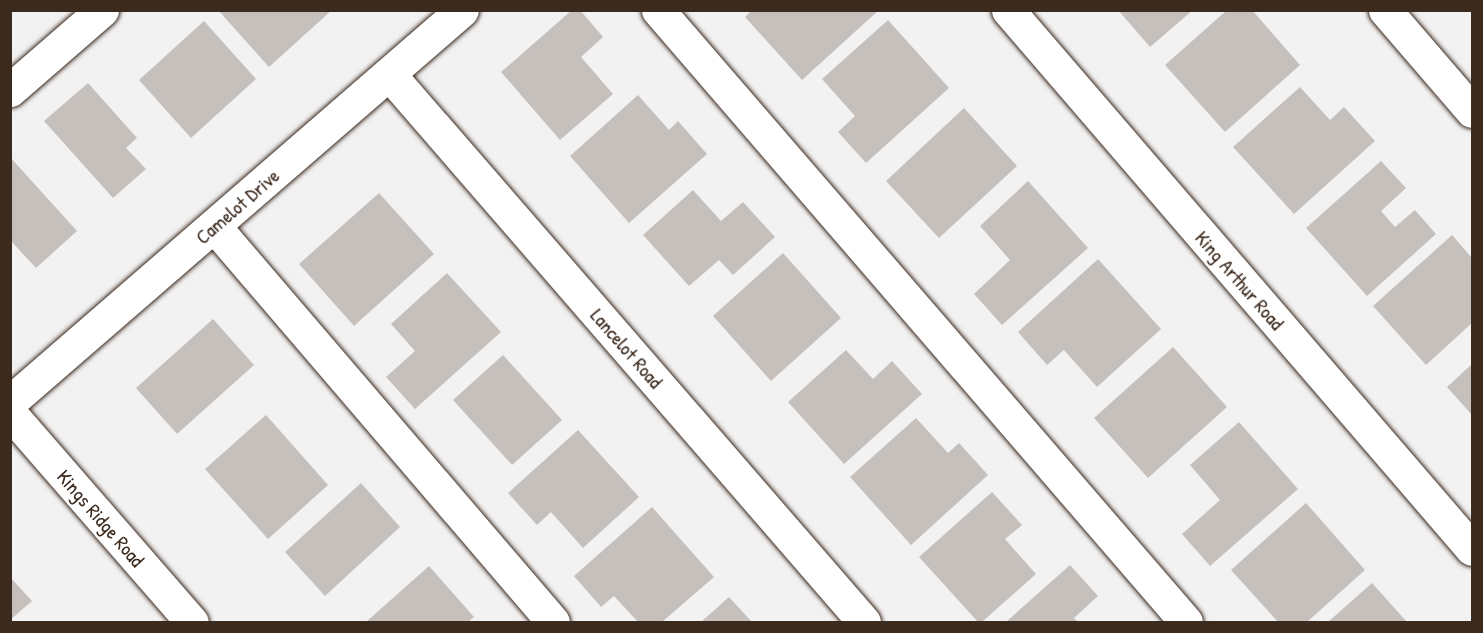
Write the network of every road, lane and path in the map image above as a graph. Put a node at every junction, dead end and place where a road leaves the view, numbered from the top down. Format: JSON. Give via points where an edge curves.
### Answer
{"nodes":[{"id":1,"x":102,"y":10,"type":"edge"},
{"id":2,"x":462,"y":10,"type":"edge"},
{"id":3,"x":657,"y":10,"type":"edge"},
{"id":4,"x":1008,"y":10,"type":"edge"},
{"id":5,"x":1385,"y":10,"type":"edge"},
{"id":6,"x":389,"y":74,"type":"junction"},
{"id":7,"x":10,"y":90,"type":"edge"},
{"id":8,"x":1473,"y":111,"type":"edge"},
{"id":9,"x":214,"y":226,"type":"junction"},
{"id":10,"x":10,"y":402,"type":"edge"},
{"id":11,"x":10,"y":413,"type":"edge"},
{"id":12,"x":1473,"y":549,"type":"edge"},
{"id":13,"x":192,"y":622,"type":"edge"},
{"id":14,"x":553,"y":622,"type":"edge"},
{"id":15,"x":864,"y":622,"type":"edge"},
{"id":16,"x":1186,"y":622,"type":"edge"}],
"edges":[{"from":1,"to":7,"type":"street"},
{"from":2,"to":6,"type":"street","name":"Camelot Drive"},
{"from":3,"to":16,"type":"street"},
{"from":4,"to":12,"type":"street","name":"King Arthur Road"},
{"from":5,"to":8,"type":"street"},
{"from":6,"to":9,"type":"street","name":"Camelot Drive"},
{"from":6,"to":15,"type":"street","name":"Lancelot Road"},
{"from":9,"to":10,"type":"street","name":"Camelot Drive"},
{"from":9,"to":14,"type":"street"},
{"from":11,"to":13,"type":"street","name":"Kings Ridge Road"}]}
